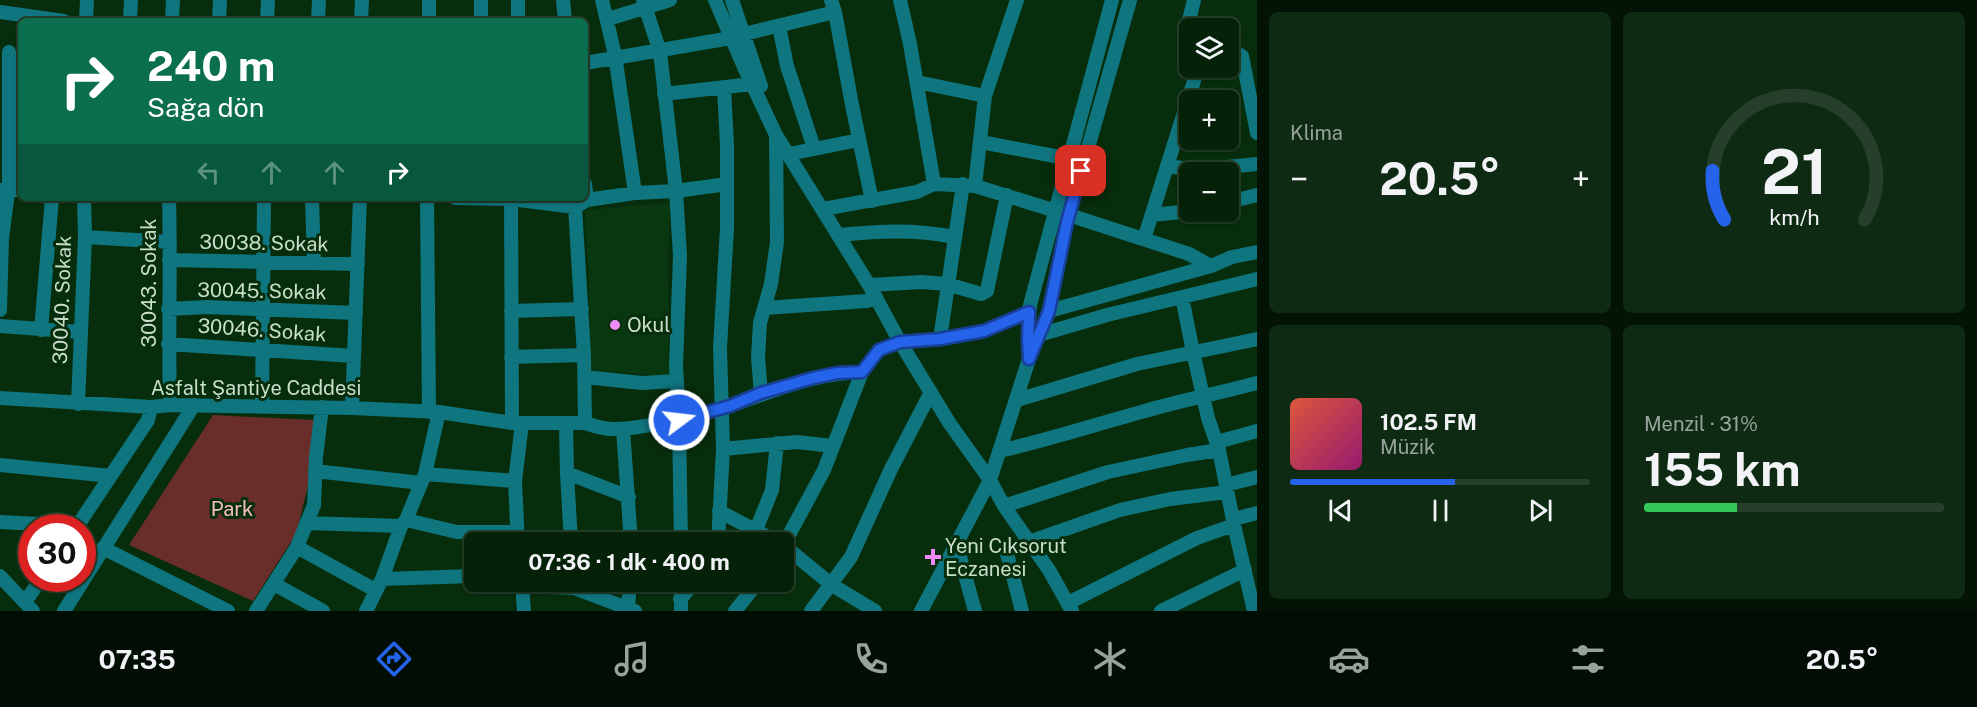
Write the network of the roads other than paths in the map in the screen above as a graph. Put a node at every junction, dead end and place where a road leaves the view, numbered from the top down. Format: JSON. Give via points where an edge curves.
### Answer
{"nodes":[{"id":1,"x":87,"y":0,"type":"edge"},
{"id":2,"x":131,"y":0,"type":"edge"},
{"id":3,"x":173,"y":0,"type":"edge"},
{"id":4,"x":220,"y":0,"type":"edge"},
{"id":5,"x":268,"y":0,"type":"edge"},
{"id":6,"x":319,"y":0,"type":"edge"},
{"id":7,"x":362,"y":0,"type":"edge"},
{"id":8,"x":429,"y":0,"type":"edge"},
{"id":9,"x":481,"y":0,"type":"edge"},
{"id":10,"x":518,"y":0,"type":"edge"},
{"id":11,"x":563,"y":0,"type":"edge"},
{"id":12,"x":602,"y":0,"type":"edge"},
{"id":13,"x":670,"y":0,"type":"edge"},
{"id":14,"x":715,"y":0,"type":"edge"},
{"id":15,"x":732,"y":0,"type":"edge"},
{"id":16,"x":900,"y":0,"type":"edge"},
{"id":17,"x":1017,"y":0,"type":"edge"},
{"id":18,"x":1112,"y":0,"type":"edge"},
{"id":19,"x":1130,"y":0,"type":"edge"},
{"id":20,"x":1194,"y":0,"type":"edge"},
{"id":21,"x":644,"y":4,"type":"edge"},
{"id":22,"x":833,"y":6,"type":"edge"},
{"id":23,"x":0,"y":12,"type":"edge"},
{"id":24,"x":43,"y":18,"type":"edge"},
{"id":25,"x":86,"y":18,"type":"edge"},
{"id":26,"x":130,"y":18,"type":"edge"},
{"id":27,"x":172,"y":18,"type":"edge"},
{"id":28,"x":219,"y":18,"type":"edge"},
{"id":29,"x":267,"y":18,"type":"edge"},
{"id":30,"x":318,"y":18,"type":"edge"},
{"id":31,"x":361,"y":18,"type":"edge"},
{"id":32,"x":429,"y":18,"type":"edge"},
{"id":33,"x":481,"y":18,"type":"edge"},
{"id":34,"x":518,"y":18,"type":"edge"},
{"id":35,"x":565,"y":18,"type":"edge"},
{"id":36,"x":1190,"y":18,"type":"edge"},
{"id":37,"x":608,"y":19,"type":"junction"},
{"id":38,"x":779,"y":26,"type":"junction"},
{"id":39,"x":738,"y":36,"type":"junction"},
{"id":40,"x":660,"y":51,"type":"junction"},
{"id":41,"x":10,"y":52,"type":"edge"},
{"id":42,"x":1239,"y":54,"type":"edge"},
{"id":43,"x":616,"y":59,"type":"junction"},
{"id":44,"x":588,"y":63,"type":"edge"},
{"id":45,"x":1195,"y":78,"type":"edge"},
{"id":46,"x":917,"y":82,"type":"junction"},
{"id":47,"x":752,"y":84,"type":"junction"},
{"id":48,"x":724,"y":87,"type":"junction"},
{"id":49,"x":664,"y":94,"type":"junction"},
{"id":50,"x":985,"y":96,"type":"junction"},
{"id":51,"x":765,"y":111,"type":"junction"},
{"id":52,"x":5,"y":117,"type":"edge"},
{"id":53,"x":1257,"y":129,"type":"edge"},
{"id":54,"x":776,"y":135,"type":"junction"},
{"id":55,"x":859,"y":140,"type":"junction"},
{"id":56,"x":981,"y":142,"type":"junction"},
{"id":57,"x":814,"y":148,"type":"junction"},
{"id":58,"x":789,"y":154,"type":"junction"},
{"id":59,"x":1070,"y":159,"type":"junction"},
{"id":60,"x":1257,"y":164,"type":"edge"},
{"id":61,"x":1167,"y":166,"type":"junction"},
{"id":62,"x":727,"y":184,"type":"junction"},
{"id":63,"x":934,"y":184,"type":"junction"},
{"id":64,"x":969,"y":185,"type":"junction"},
{"id":65,"x":10,"y":190,"type":"edge"},
{"id":66,"x":676,"y":191,"type":"junction"},
{"id":67,"x":635,"y":193,"type":"junction"},
{"id":68,"x":1007,"y":195,"type":"junction"},
{"id":69,"x":1257,"y":195,"type":"edge"},
{"id":70,"x":1239,"y":199,"type":"edge"},
{"id":71,"x":52,"y":201,"type":"edge"},
{"id":72,"x":84,"y":201,"type":"edge"},
{"id":73,"x":169,"y":201,"type":"edge"},
{"id":74,"x":264,"y":201,"type":"edge"},
{"id":75,"x":312,"y":201,"type":"edge"},
{"id":76,"x":360,"y":201,"type":"edge"},
{"id":77,"x":427,"y":201,"type":"edge"},
{"id":78,"x":511,"y":201,"type":"edge"},
{"id":79,"x":546,"y":201,"type":"edge"},
{"id":80,"x":872,"y":201,"type":"junction"},
{"id":81,"x":581,"y":203,"type":"junction"},
{"id":82,"x":823,"y":209,"type":"junction"},
{"id":83,"x":1179,"y":212,"type":"edge"},
{"id":84,"x":1062,"y":213,"type":"junction"},
{"id":85,"x":1152,"y":215,"type":"junction"},
{"id":86,"x":838,"y":235,"type":"junction"},
{"id":87,"x":85,"y":237,"type":"junction"},
{"id":88,"x":955,"y":237,"type":"junction"},
{"id":89,"x":1,"y":238,"type":"edge"},
{"id":90,"x":1144,"y":239,"type":"junction"},
{"id":91,"x":170,"y":242,"type":"junction"},
{"id":92,"x":1257,"y":252,"type":"edge"},
{"id":93,"x":169,"y":260,"type":"junction"},
{"id":94,"x":314,"y":262,"type":"junction"},
{"id":95,"x":1,"y":263,"type":"edge"},
{"id":96,"x":264,"y":263,"type":"junction"},
{"id":97,"x":357,"y":264,"type":"junction"},
{"id":98,"x":1211,"y":266,"type":"junction"},
{"id":99,"x":1257,"y":279,"type":"edge"},
{"id":100,"x":947,"y":284,"type":"junction"},
{"id":101,"x":873,"y":291,"type":"junction"},
{"id":102,"x":1182,"y":297,"type":"junction"},
{"id":103,"x":764,"y":308,"type":"junction"},
{"id":104,"x":168,"y":309,"type":"junction"},
{"id":105,"x":263,"y":309,"type":"junction"},
{"id":106,"x":582,"y":309,"type":"junction"},
{"id":107,"x":0,"y":310,"type":"edge"},
{"id":108,"x":511,"y":311,"type":"junction"},
{"id":109,"x":1049,"y":311,"type":"junction"},
{"id":110,"x":1029,"y":312,"type":"junction"},
{"id":111,"x":356,"y":313,"type":"junction"},
{"id":112,"x":0,"y":326,"type":"edge"},
{"id":113,"x":41,"y":330,"type":"junction"},
{"id":114,"x":81,"y":332,"type":"junction"},
{"id":115,"x":1039,"y":335,"type":"junction"},
{"id":116,"x":940,"y":339,"type":"junction"},
{"id":117,"x":1257,"y":339,"type":"edge"},
{"id":118,"x":900,"y":342,"type":"junction"},
{"id":119,"x":168,"y":344,"type":"junction"},
{"id":120,"x":262,"y":350,"type":"junction"},
{"id":121,"x":1193,"y":352,"type":"junction"},
{"id":122,"x":585,"y":354,"type":"junction"},
{"id":123,"x":354,"y":356,"type":"junction"},
{"id":124,"x":512,"y":357,"type":"junction"},
{"id":125,"x":1029,"y":359,"type":"junction"},
{"id":126,"x":862,"y":372,"type":"junction"},
{"id":127,"x":585,"y":377,"type":"junction"},
{"id":128,"x":676,"y":381,"type":"junction"},
{"id":129,"x":1257,"y":383,"type":"edge"},
{"id":130,"x":931,"y":392,"type":"junction"},
{"id":131,"x":761,"y":393,"type":"junction"},
{"id":132,"x":1204,"y":395,"type":"junction"},
{"id":133,"x":0,"y":398,"type":"edge"},
{"id":134,"x":1017,"y":400,"type":"junction"},
{"id":135,"x":78,"y":404,"type":"junction"},
{"id":136,"x":170,"y":405,"type":"junction"},
{"id":137,"x":194,"y":405,"type":"junction"},
{"id":138,"x":262,"y":406,"type":"junction"},
{"id":139,"x":151,"y":407,"type":"junction"},
{"id":140,"x":322,"y":407,"type":"junction"},
{"id":141,"x":352,"y":408,"type":"junction"},
{"id":142,"x":723,"y":408,"type":"junction"},
{"id":143,"x":434,"y":412,"type":"junction"},
{"id":144,"x":679,"y":420,"type":"junction"},
{"id":145,"x":517,"y":423,"type":"junction"},
{"id":146,"x":566,"y":423,"type":"junction"},
{"id":147,"x":585,"y":423,"type":"junction"},
{"id":148,"x":623,"y":429,"type":"junction"},
{"id":149,"x":1257,"y":431,"type":"edge"},
{"id":150,"x":777,"y":443,"type":"junction"},
{"id":151,"x":832,"y":446,"type":"junction"},
{"id":152,"x":1218,"y":446,"type":"junction"},
{"id":153,"x":723,"y":449,"type":"junction"},
{"id":154,"x":999,"y":451,"type":"junction"},
{"id":155,"x":0,"y":465,"type":"edge"},
{"id":156,"x":315,"y":471,"type":"junction"},
{"id":157,"x":567,"y":473,"type":"junction"},
{"id":158,"x":111,"y":476,"type":"junction"},
{"id":159,"x":1257,"y":477,"type":"edge"},
{"id":160,"x":423,"y":479,"type":"junction"},
{"id":161,"x":990,"y":480,"type":"junction"},
{"id":162,"x":515,"y":481,"type":"junction"},
{"id":163,"x":1226,"y":489,"type":"junction"},
{"id":164,"x":629,"y":497,"type":"junction"},
{"id":165,"x":1004,"y":506,"type":"junction"},
{"id":166,"x":719,"y":511,"type":"junction"},
{"id":167,"x":1257,"y":513,"type":"edge"},
{"id":168,"x":86,"y":514,"type":"edge"},
{"id":169,"x":0,"y":522,"type":"edge"},
{"id":170,"x":1234,"y":522,"type":"junction"},
{"id":171,"x":18,"y":523,"type":"edge"},
{"id":172,"x":404,"y":523,"type":"junction"},
{"id":173,"x":306,"y":524,"type":"junction"},
{"id":174,"x":756,"y":530,"type":"junction"},
{"id":175,"x":518,"y":532,"type":"edge"},
{"id":176,"x":570,"y":532,"type":"edge"},
{"id":177,"x":631,"y":532,"type":"edge"},
{"id":178,"x":681,"y":532,"type":"edge"},
{"id":179,"x":718,"y":532,"type":"edge"},
{"id":180,"x":760,"y":532,"type":"edge"},
{"id":181,"x":791,"y":532,"type":"edge"},
{"id":182,"x":464,"y":533,"type":"edge"},
{"id":183,"x":1030,"y":541,"type":"junction"},
{"id":184,"x":956,"y":542,"type":"junction"},
{"id":185,"x":297,"y":547,"type":"junction"},
{"id":186,"x":104,"y":548,"type":"junction"},
{"id":187,"x":794,"y":555,"type":"edge"},
{"id":188,"x":1245,"y":570,"type":"junction"},
{"id":189,"x":0,"y":576,"type":"edge"},
{"id":190,"x":464,"y":577,"type":"edge"},
{"id":191,"x":273,"y":584,"type":"junction"},
{"id":192,"x":379,"y":585,"type":"junction"},
{"id":193,"x":832,"y":585,"type":"junction"},
{"id":194,"x":36,"y":592,"type":"edge"},
{"id":195,"x":523,"y":592,"type":"edge"},
{"id":196,"x":589,"y":592,"type":"edge"},
{"id":197,"x":630,"y":592,"type":"edge"},
{"id":198,"x":689,"y":592,"type":"edge"},
{"id":199,"x":750,"y":592,"type":"edge"},
{"id":200,"x":681,"y":605,"type":"edge"},
{"id":201,"x":1070,"y":607,"type":"edge"},
{"id":202,"x":30,"y":609,"type":"edge"},
{"id":203,"x":631,"y":610,"type":"edge"},
{"id":204,"x":64,"y":611,"type":"edge"},
{"id":205,"x":228,"y":611,"type":"edge"},
{"id":206,"x":256,"y":611,"type":"edge"},
{"id":207,"x":323,"y":611,"type":"edge"},
{"id":208,"x":366,"y":611,"type":"edge"},
{"id":209,"x":524,"y":611,"type":"edge"},
{"id":210,"x":735,"y":611,"type":"edge"},
{"id":211,"x":811,"y":611,"type":"edge"},
{"id":212,"x":875,"y":611,"type":"edge"},
{"id":213,"x":921,"y":611,"type":"edge"},
{"id":214,"x":975,"y":611,"type":"edge"},
{"id":215,"x":1022,"y":611,"type":"edge"},
{"id":216,"x":1161,"y":611,"type":"edge"},
{"id":217,"x":1254,"y":611,"type":"edge"}],
"edges":[{"from":1,"to":25,"type":"street"},
{"from":2,"to":26,"type":"street"},
{"from":3,"to":27,"type":"street"},
{"from":4,"to":28,"type":"street"},
{"from":5,"to":29,"type":"street"},
{"from":6,"to":30,"type":"street"},
{"from":7,"to":31,"type":"street"},
{"from":8,"to":32,"type":"street"},
{"from":9,"to":33,"type":"street"},
{"from":10,"to":34,"type":"street"},
{"from":11,"to":35,"type":"street"},
{"from":12,"to":37,"type":"street"},
{"from":13,"to":21,"type":"street"},
{"from":14,"to":39,"type":"street"},
{"from":15,"to":39,"type":"street"},
{"from":16,"to":46,"type":"street"},
{"from":17,"to":50,"type":"street"},
{"from":18,"to":59,"type":"street"},
{"from":19,"to":84,"type":"street"},
{"from":20,"to":36,"type":"street"},
{"from":21,"to":37,"type":"street"},
{"from":21,"to":40,"type":"street"},
{"from":22,"to":38,"type":"street"},
{"from":22,"to":55,"type":"street"},
{"from":23,"to":24,"type":"street"},
{"from":37,"to":43,"type":"street"},
{"from":38,"to":39,"type":"street"},
{"from":38,"to":57,"type":"street","via":[[787,66]]},
{"from":39,"to":40,"type":"street"},
{"from":39,"to":47,"type":"street"},
{"from":39,"to":51,"type":"street","via":[[763,92]]},
{"from":40,"to":43,"type":"street"},
{"from":40,"to":49,"type":"street"},
{"from":41,"to":52,"type":"street"},
{"from":42,"to":53,"type":"street"},
{"from":43,"to":44,"type":"street"},
{"from":43,"to":67,"type":"street"},
{"from":45,"to":61,"type":"street"},
{"from":46,"to":50,"type":"street"},
{"from":46,"to":63,"type":"street"},
{"from":47,"to":48,"type":"street"},
{"from":47,"to":51,"type":"street"},
{"from":48,"to":49,"type":"street"},
{"from":48,"to":62,"type":"street"},
{"from":49,"to":66,"type":"street"},
{"from":50,"to":56,"type":"street"},
{"from":51,"to":54,"type":"street"},
{"from":52,"to":65,"type":"street"},
{"from":54,"to":58,"type":"street"},
{"from":54,"to":103,"type":"street","via":[[777,242]]},
{"from":55,"to":57,"type":"street"},
{"from":55,"to":80,"type":"street"},
{"from":56,"to":59,"type":"street"},
{"from":56,"to":64,"type":"street"},
{"from":57,"to":58,"type":"street"},
{"from":58,"to":82,"type":"street"},
{"from":59,"to":84,"type":"street"},
{"from":60,"to":61,"type":"street","via":[[1197,170]]},
{"from":61,"to":85,"type":"street"},
{"from":62,"to":66,"type":"street"},
{"from":62,"to":142,"type":"street","via":[[720,348]]},
{"from":63,"to":64,"type":"street"},
{"from":63,"to":80,"type":"street","via":[[918,192]]},
{"from":64,"to":68,"type":"street"},
{"from":64,"to":88,"type":"street"},
{"from":65,"to":89,"type":"street"},
{"from":66,"to":67,"type":"street"},
{"from":66,"to":128,"type":"street","via":[[680,256]]},
{"from":67,"to":81,"type":"street"},
{"from":68,"to":84,"type":"street"},
{"from":68,"to":100,"type":"street","via":[[987,291],[981,294]]},
{"from":69,"to":70,"type":"street"},
{"from":71,"to":113,"type":"street"},
{"from":72,"to":87,"type":"street","name":"30040. Sokak"},
{"from":73,"to":91,"type":"street","name":"30043. Sokak"},
{"from":74,"to":96,"type":"street"},
{"from":75,"to":94,"type":"street"},
{"from":76,"to":97,"type":"street"},
{"from":77,"to":143,"type":"street"},
{"from":78,"to":108,"type":"street"},
{"from":79,"to":81,"type":"street"},
{"from":80,"to":82,"type":"street"},
{"from":81,"to":106,"type":"street"},
{"from":82,"to":86,"type":"street"},
{"from":83,"to":85,"type":"street"},
{"from":84,"to":90,"type":"street"},
{"from":84,"to":109,"type":"street"},
{"from":84,"to":110,"type":"street"},
{"from":85,"to":90,"type":"street"},
{"from":86,"to":88,"type":"street","via":[[894,230]]},
{"from":86,"to":101,"type":"street"},
{"from":87,"to":91,"type":"street"},
{"from":87,"to":114,"type":"street","name":"30040. Sokak"},
{"from":88,"to":100,"type":"street"},
{"from":89,"to":95,"type":"street"},
{"from":90,"to":98,"type":"street"},
{"from":91,"to":93,"type":"street","name":"30043. Sokak"},
{"from":92,"to":98,"type":"street"},
{"from":93,"to":96,"type":"street","name":"30038. Sokak"},
{"from":93,"to":104,"type":"street","name":"30043. Sokak"},
{"from":94,"to":96,"type":"street","name":"30038. Sokak"},
{"from":94,"to":97,"type":"street","name":"30038. Sokak"},
{"from":95,"to":107,"type":"street"},
{"from":96,"to":105,"type":"street"},
{"from":97,"to":111,"type":"street"},
{"from":98,"to":109,"type":"street"},
{"from":99,"to":102,"type":"street"},
{"from":100,"to":101,"type":"street","via":[[922,282]]},
{"from":100,"to":116,"type":"street"},
{"from":101,"to":103,"type":"street","via":[[867,301]]},
{"from":101,"to":118,"type":"street"},
{"from":102,"to":115,"type":"street"},
{"from":102,"to":121,"type":"street"},
{"from":103,"to":131,"type":"street","via":[[758,357]]},
{"from":104,"to":105,"type":"street","name":"30045. Sokak"},
{"from":104,"to":119,"type":"street","name":"30043. Sokak"},
{"from":105,"to":111,"type":"street","name":"30045. Sokak"},
{"from":105,"to":120,"type":"street"},
{"from":106,"to":108,"type":"street"},
{"from":106,"to":122,"type":"street"},
{"from":108,"to":124,"type":"street"},
{"from":109,"to":115,"type":"street"},
{"from":110,"to":116,"type":"street","via":[[984,331]]},
{"from":110,"to":125,"type":"street"},
{"from":111,"to":123,"type":"street"},
{"from":112,"to":113,"type":"street"},
{"from":113,"to":114,"type":"street"},
{"from":114,"to":135,"type":"street","name":"30040. Sokak"},
{"from":115,"to":125,"type":"street"},
{"from":116,"to":118,"type":"street"},
{"from":117,"to":121,"type":"street"},
{"from":118,"to":126,"type":"street","via":[[879,350]]},
{"from":118,"to":130,"type":"street"},
{"from":119,"to":120,"type":"street","name":"30046. Sokak"},
{"from":119,"to":136,"type":"street","name":"30043. Sokak"},
{"from":120,"to":123,"type":"street","name":"30046. Sokak"},
{"from":120,"to":138,"type":"street"},
{"from":121,"to":132,"type":"street"},
{"from":121,"to":134,"type":"street","via":[[1137,364]]},
{"from":122,"to":124,"type":"street"},
{"from":122,"to":127,"type":"street"},
{"from":123,"to":141,"type":"street"},
{"from":124,"to":145,"type":"street"},
{"from":125,"to":134,"type":"street"},
{"from":126,"to":131,"type":"street","name":"Asfalt Şantiye Caddesi","via":[[837,373]]},
{"from":126,"to":151,"type":"street"},
{"from":127,"to":128,"type":"street","via":[[642,383]]},
{"from":127,"to":147,"type":"street"},
{"from":128,"to":144,"type":"street"},
{"from":129,"to":132,"type":"street"},
{"from":130,"to":161,"type":"street"},
{"from":130,"to":193,"type":"street","via":[[851,557]]},
{"from":131,"to":142,"type":"street","name":"Asfalt Şantiye Caddesi"},
{"from":132,"to":152,"type":"street"},
{"from":132,"to":154,"type":"street"},
{"from":133,"to":135,"type":"street","name":"Asfalt Şantiye Caddesi"},
{"from":134,"to":154,"type":"street"},
{"from":135,"to":139,"type":"street","name":"Asfalt Şantiye Caddesi"},
{"from":136,"to":137,"type":"street","name":"Asfalt Şantiye Caddesi"},
{"from":136,"to":139,"type":"street","name":"Asfalt Şantiye Caddesi"},
{"from":137,"to":138,"type":"street","name":"Asfalt Şantiye Caddesi"},
{"from":137,"to":186,"type":"street"},
{"from":138,"to":140,"type":"street","name":"Asfalt Şantiye Caddesi"},
{"from":139,"to":158,"type":"street","via":[[148,420]]},
{"from":140,"to":141,"type":"street","name":"Asfalt Şantiye Caddesi"},
{"from":140,"to":156,"type":"street"},
{"from":141,"to":143,"type":"street","name":"Asfalt Şantiye Caddesi"},
{"from":142,"to":144,"type":"street","name":"Asfalt Şantiye Caddesi"},
{"from":142,"to":153,"type":"street"},
{"from":143,"to":145,"type":"street","name":"Asfalt Şantiye Caddesi"},
{"from":143,"to":160,"type":"street"},
{"from":144,"to":148,"type":"street","name":"Asfalt Şantiye Caddesi"},
{"from":144,"to":178,"type":"street"},
{"from":145,"to":146,"type":"street","name":"Asfalt Şantiye Caddesi"},
{"from":145,"to":162,"type":"street"},
{"from":146,"to":147,"type":"street","name":"Asfalt Şantiye Caddesi"},
{"from":146,"to":157,"type":"street"},
{"from":147,"to":148,"type":"street","name":"Asfalt Şantiye Caddesi"},
{"from":148,"to":164,"type":"street"},
{"from":149,"to":152,"type":"street"},
{"from":150,"to":151,"type":"street"},
{"from":150,"to":153,"type":"street"},
{"from":150,"to":174,"type":"street","via":[[772,490]]},
{"from":151,"to":181,"type":"street","via":[[824,470]]},
{"from":152,"to":163,"type":"street"},
{"from":152,"to":165,"type":"street","via":[[1108,472]]},
{"from":153,"to":166,"type":"street"},
{"from":154,"to":161,"type":"street"},
{"from":155,"to":158,"type":"street"},
{"from":156,"to":160,"type":"street"},
{"from":156,"to":173,"type":"street","via":[[314,505]]},
{"from":157,"to":164,"type":"street"},
{"from":157,"to":176,"type":"street"},
{"from":158,"to":168,"type":"street"},
{"from":159,"to":163,"type":"street"},
{"from":160,"to":162,"type":"street"},
{"from":160,"to":172,"type":"street"},
{"from":161,"to":165,"type":"street"},
{"from":161,"to":184,"type":"street"},
{"from":162,"to":175,"type":"street"},
{"from":163,"to":170,"type":"street"},
{"from":163,"to":183,"type":"street","via":[[1119,510]]},
{"from":164,"to":177,"type":"street"},
{"from":165,"to":183,"type":"street"},
{"from":166,"to":174,"type":"street"},
{"from":166,"to":179,"type":"street"},
{"from":167,"to":170,"type":"street"},
{"from":169,"to":171,"type":"street"},
{"from":170,"to":188,"type":"street"},
{"from":170,"to":201,"type":"street"},
{"from":172,"to":173,"type":"street"},
{"from":172,"to":182,"type":"street"},
{"from":172,"to":192,"type":"street"},
{"from":173,"to":185,"type":"street"},
{"from":174,"to":180,"type":"street"},
{"from":183,"to":201,"type":"street"},
{"from":183,"to":215,"type":"street","via":[[1006,550]]},
{"from":184,"to":213,"type":"street"},
{"from":184,"to":214,"type":"street"},
{"from":185,"to":191,"type":"street"},
{"from":185,"to":192,"type":"street"},
{"from":186,"to":204,"type":"street"},
{"from":186,"to":205,"type":"street"},
{"from":187,"to":193,"type":"street"},
{"from":188,"to":216,"type":"street"},
{"from":188,"to":217,"type":"street"},
{"from":189,"to":202,"type":"street"},
{"from":190,"to":192,"type":"street"},
{"from":191,"to":206,"type":"street"},
{"from":191,"to":207,"type":"street"},
{"from":192,"to":208,"type":"street"},
{"from":193,"to":211,"type":"street"},
{"from":193,"to":212,"type":"street"},
{"from":194,"to":202,"type":"street"},
{"from":195,"to":209,"type":"street"},
{"from":196,"to":203,"type":"street"},
{"from":197,"to":203,"type":"street"},
{"from":198,"to":200,"type":"street"},
{"from":199,"to":210,"type":"street"}]}
